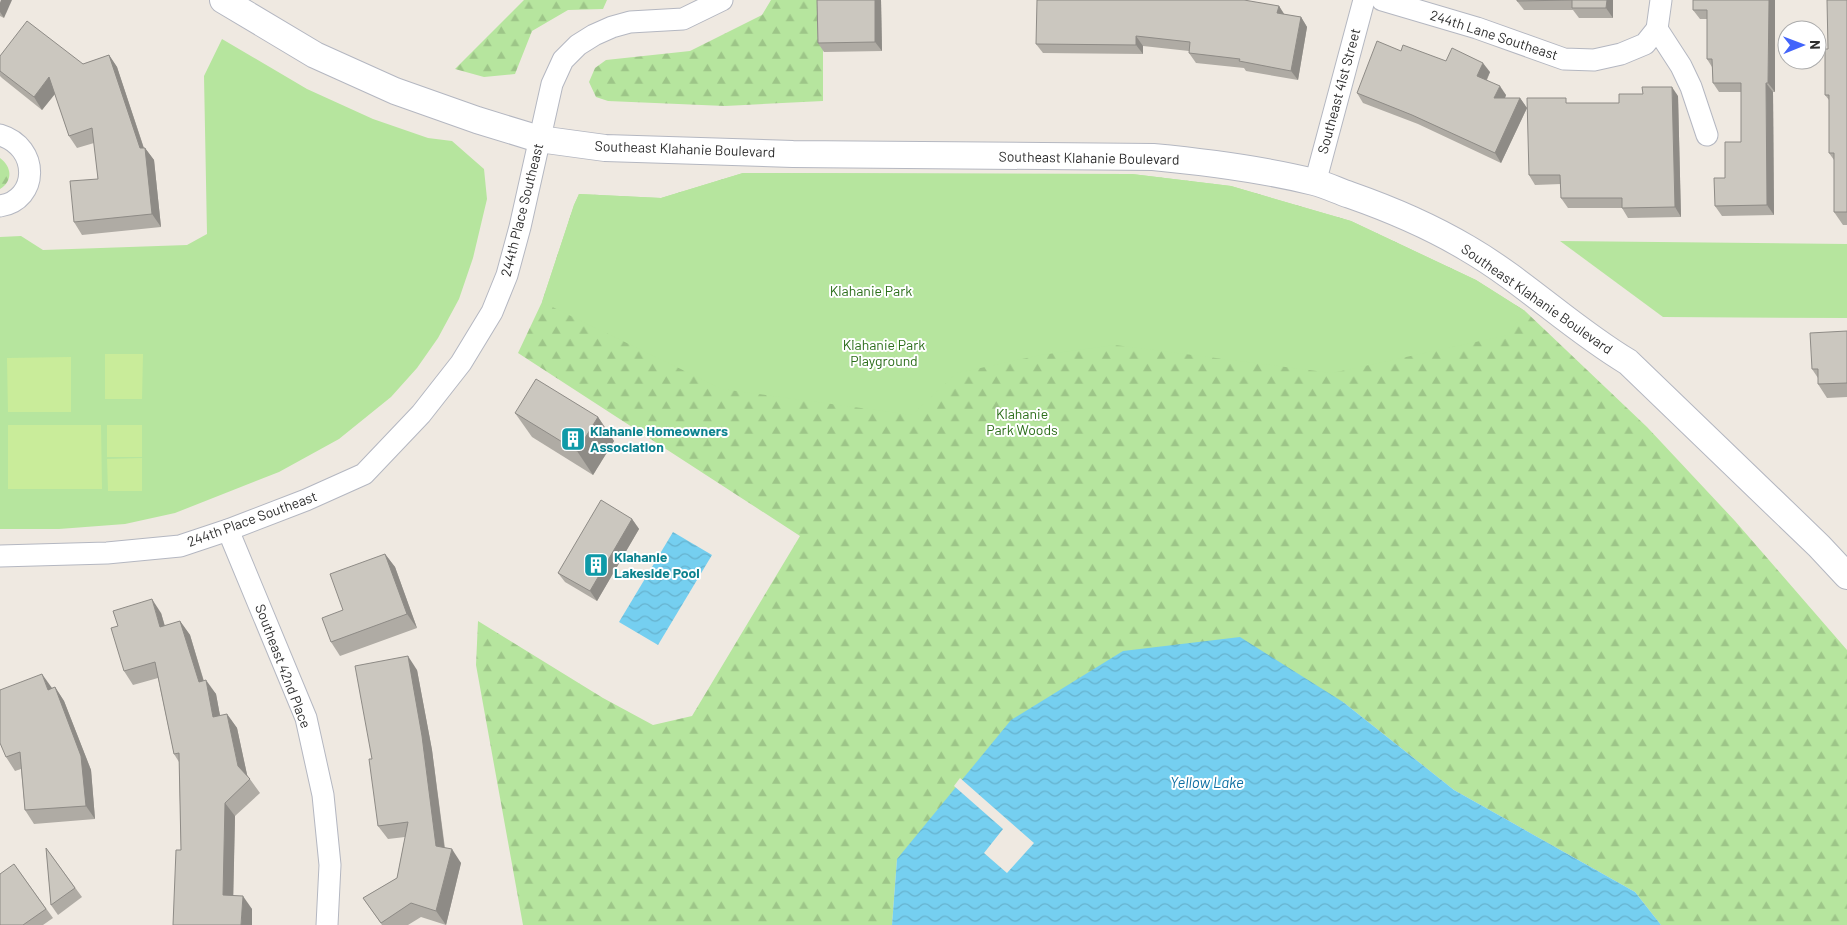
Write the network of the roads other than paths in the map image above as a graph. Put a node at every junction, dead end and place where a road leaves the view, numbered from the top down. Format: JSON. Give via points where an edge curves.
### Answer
{"nodes":[{"id":1,"x":224,"y":0,"type":"edge"},
{"id":2,"x":722,"y":0,"type":"edge"},
{"id":3,"x":1364,"y":0,"type":"edge"},
{"id":4,"x":1382,"y":0,"type":"edge"},
{"id":5,"x":1661,"y":0,"type":"edge"},
{"id":6,"x":1657,"y":28,"type":"junction"},
{"id":7,"x":0,"y":135,"type":"edge"},
{"id":8,"x":1707,"y":136,"type":"dead end"},
{"id":9,"x":539,"y":139,"type":"junction"},
{"id":10,"x":1315,"y":182,"type":"junction"},
{"id":11,"x":0,"y":206,"type":"edge"},
{"id":12,"x":228,"y":530,"type":"junction"},
{"id":13,"x":0,"y":556,"type":"edge"},
{"id":14,"x":1847,"y":576,"type":"edge"},
{"id":15,"x":327,"y":925,"type":"edge"}],
"edges":[{"from":1,"to":9,"type":"street","name":"Southeast Klahanie Boulevard","via":[[315,55],[396,91]]},
{"from":2,"to":9,"type":"street","name":"244th Place Southeast","via":[[683,19],[630,22],[612,27],[578,45],[563,60],[552,84]]},
{"from":3,"to":10,"type":"street","name":"Southeast 41st Street"},
{"from":4,"to":6,"type":"street","name":"244th Lane Southeast","via":[[1477,28],[1564,59],[1594,60],[1622,54],[1644,44]]},
{"from":5,"to":6,"type":"street"},
{"from":6,"to":8,"type":"street","via":[[1691,87]]},
{"from":7,"to":11,"type":"street","via":[[20,145],[30,167],[24,190],[16,199]]},
{"from":9,"to":10,"type":"street","name":"Southeast Klahanie Boulevard","via":[[605,148],[793,154],[1153,157],[1202,162]]},
{"from":9,"to":12,"type":"street","name":"244th Place Southeast","via":[[518,237],[492,312],[461,363],[421,414],[364,474]]},
{"from":10,"to":14,"type":"street","name":"Southeast Klahanie Boulevard","via":[[1396,212],[1467,248],[1536,295],[1597,344],[1628,362]]},
{"from":12,"to":13,"type":"street","name":"244th Place Southeast","via":[[180,546],[144,551]]},
{"from":12,"to":15,"type":"street","name":"Southeast 42nd Place","via":[[306,718],[323,796],[330,865]]}]}
